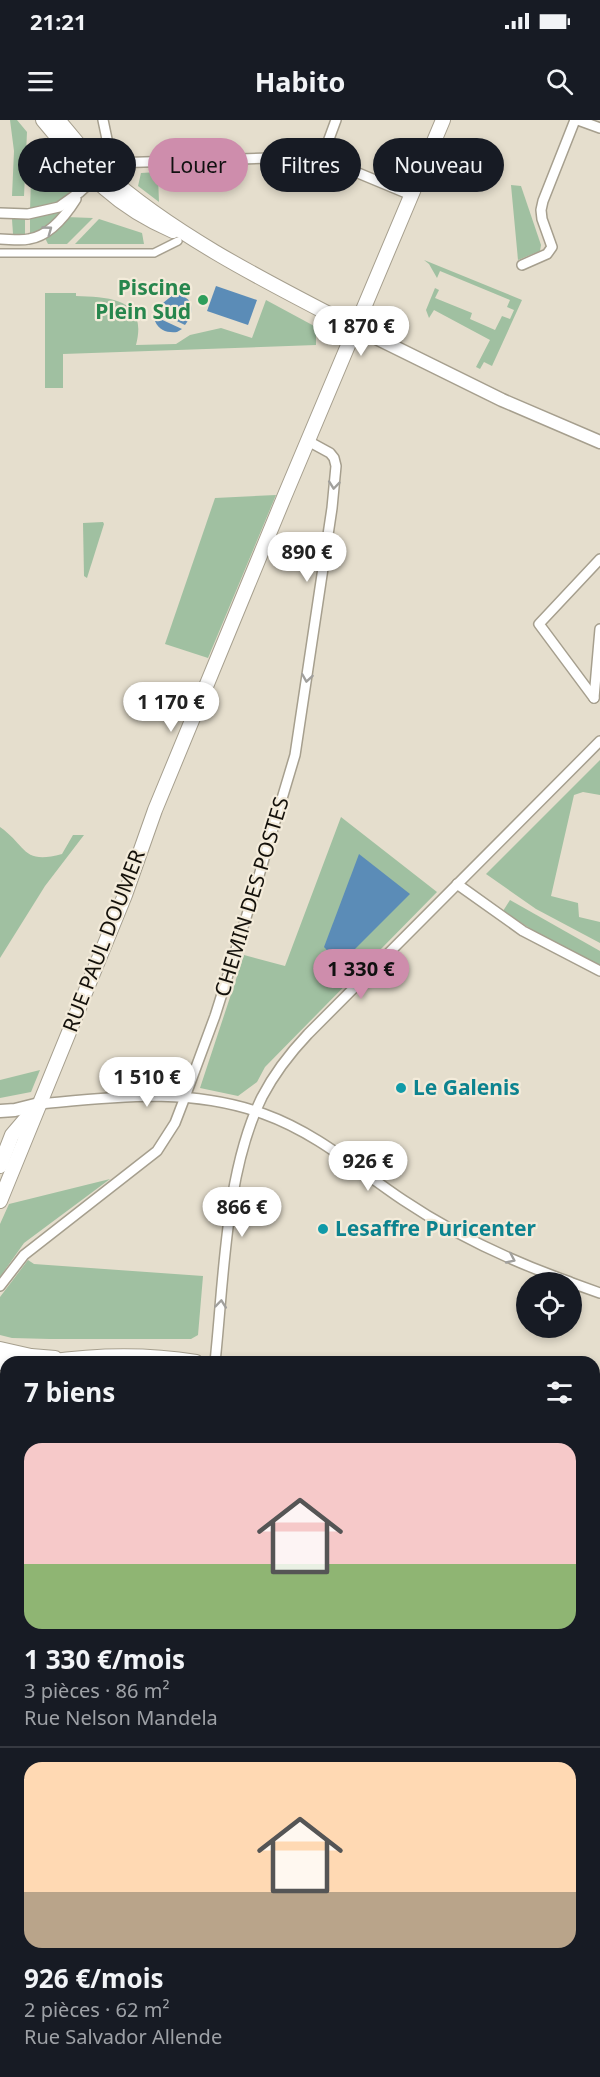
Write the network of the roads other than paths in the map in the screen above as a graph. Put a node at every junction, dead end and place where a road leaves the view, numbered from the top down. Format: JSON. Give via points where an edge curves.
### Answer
{"nodes":[{"id":1,"x":44,"y":120,"type":"edge"},
{"id":2,"x":58,"y":120,"type":"edge"},
{"id":3,"x":103,"y":120,"type":"edge"},
{"id":4,"x":336,"y":120,"type":"edge"},
{"id":5,"x":443,"y":120,"type":"edge"},
{"id":6,"x":576,"y":120,"type":"edge"},
{"id":7,"x":600,"y":128,"type":"edge"},
{"id":8,"x":65,"y":138,"type":"edge"},
{"id":9,"x":74,"y":138,"type":"edge"},
{"id":10,"x":103,"y":138,"type":"edge"},
{"id":11,"x":329,"y":138,"type":"edge"},
{"id":12,"x":260,"y":160,"type":"edge"},
{"id":13,"x":136,"y":169,"type":"edge"},
{"id":14,"x":361,"y":174,"type":"edge"},
{"id":15,"x":80,"y":192,"type":"joint"},
{"id":16,"x":130,"y":192,"type":"edge"},
{"id":17,"x":411,"y":195,"type":"junction"},
{"id":18,"x":0,"y":213,"type":"edge"},
{"id":19,"x":0,"y":239,"type":"edge"},
{"id":20,"x":178,"y":241,"type":"dead end"},
{"id":21,"x":0,"y":253,"type":"edge"},
{"id":22,"x":522,"y":265,"type":"dead end"},
{"id":23,"x":356,"y":328,"type":"junction"},
{"id":24,"x":308,"y":441,"type":"junction"},
{"id":25,"x":600,"y":442,"type":"edge"},
{"id":26,"x":600,"y":561,"type":"edge"},
{"id":27,"x":600,"y":629,"type":"edge"},
{"id":28,"x":600,"y":742,"type":"edge"},
{"id":29,"x":457,"y":884,"type":"junction"},
{"id":30,"x":600,"y":971,"type":"edge"},
{"id":31,"x":185,"y":1097,"type":"junction"},
{"id":32,"x":39,"y":1104,"type":"junction"},
{"id":33,"x":0,"y":1110,"type":"edge"},
{"id":34,"x":256,"y":1112,"type":"junction"},
{"id":35,"x":0,"y":1166,"type":"edge"},
{"id":36,"x":0,"y":1201,"type":"edge"},
{"id":37,"x":544,"y":1272,"type":"edge"},
{"id":38,"x":0,"y":1286,"type":"edge"},
{"id":39,"x":582,"y":1287,"type":"edge"},
{"id":40,"x":600,"y":1293,"type":"edge"},
{"id":41,"x":0,"y":1349,"type":"edge"},
{"id":42,"x":31,"y":1356,"type":"edge"},
{"id":43,"x":216,"y":1356,"type":"edge"}],
"edges":[{"from":1,"to":8,"type":"main road"},
{"from":2,"to":9,"type":"main road"},
{"from":3,"to":10,"type":"street"},
{"from":4,"to":11,"type":"street"},
{"from":5,"to":17,"type":"main road","name":"RUE PAUL DOUMER"},
{"from":6,"to":7,"type":"street"},
{"from":6,"to":22,"type":"street","via":[[543,201],[542,219],[552,247],[548,255]]},
{"from":12,"to":13,"type":"street"},
{"from":14,"to":17,"type":"street"},
{"from":15,"to":18,"type":"street","via":[[51,211]]},
{"from":19,"to":15,"type":"street","one_way":true,"via":[[29,239],[46,232]]},
{"from":16,"to":23,"type":"main road","via":[[200,243]]},
{"from":17,"to":23,"type":"main road","name":"RUE PAUL DOUMER"},
{"from":20,"to":21,"type":"street","via":[[153,253]]},
{"from":23,"to":24,"type":"main road","name":"RUE PAUL DOUMER"},
{"from":23,"to":25,"type":"street","via":[[493,396]]},
{"from":24,"to":31,"type":"street","name":"CHEMIN DES POSTES","one_way":true,"via":[[330,453],[336,466],[291,770],[215,1016]]},
{"from":24,"to":32,"type":"main road","name":"RUE PAUL DOUMER","via":[[155,810],[125,895]]},
{"from":26,"to":27,"type":"street","via":[[539,624],[594,698]]},
{"from":28,"to":29,"type":"street"},
{"from":29,"to":30,"type":"street","via":[[523,931]]},
{"from":29,"to":34,"type":"street","via":[[293,1050]]},
{"from":31,"to":32,"type":"street","via":[[130,1095]]},
{"from":31,"to":34,"type":"street"},
{"from":31,"to":38,"type":"street","name":"CHEMIN DES POSTES","via":[[175,1123],[157,1151],[24,1255]]},
{"from":32,"to":33,"type":"street"},
{"from":32,"to":35,"type":"main road","name":"RUE PAUL DOUMER","via":[[12,1135]]},
{"from":32,"to":36,"type":"main road","name":"RUE PAUL DOUMER"},
{"from":34,"to":37,"type":"street","one_way":true,"via":[[324,1144],[455,1231]]},
{"from":43,"to":34,"type":"street","one_way":true,"via":[[235,1184]]},
{"from":39,"to":40,"type":"street"},
{"from":41,"to":42,"type":"main road"}]}
